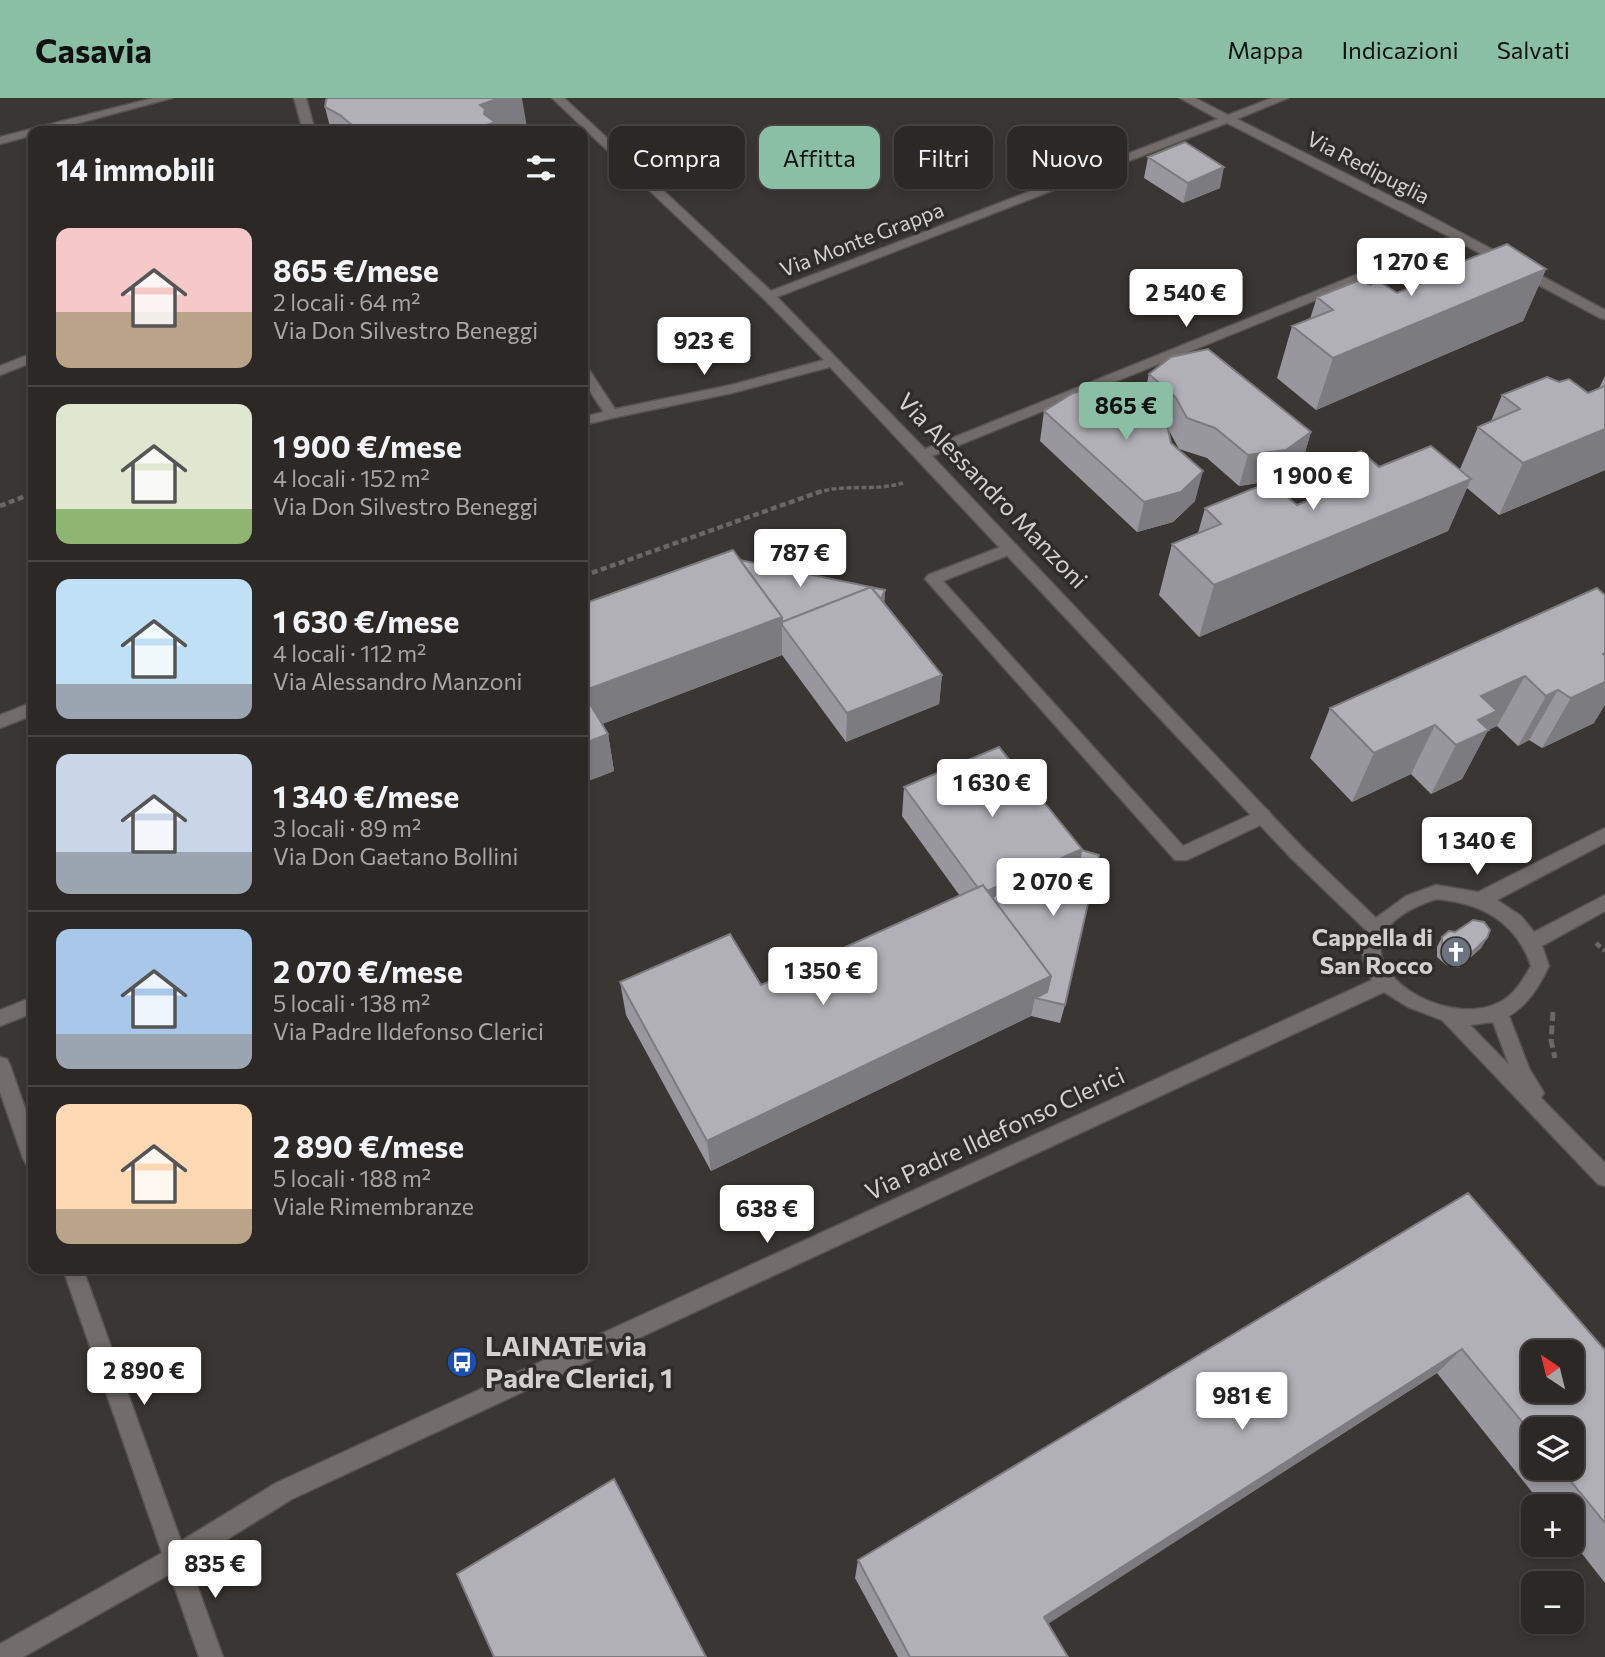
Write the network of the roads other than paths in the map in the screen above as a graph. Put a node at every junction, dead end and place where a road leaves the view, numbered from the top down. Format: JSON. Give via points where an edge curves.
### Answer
{"nodes":[{"id":1,"x":166,"y":98,"type":"edge"},
{"id":2,"x":300,"y":98,"type":"edge"},
{"id":3,"x":558,"y":98,"type":"edge"},
{"id":4,"x":1186,"y":98,"type":"edge"},
{"id":5,"x":1282,"y":98,"type":"edge"},
{"id":6,"x":1228,"y":119,"type":"junction"},
{"id":7,"x":58,"y":126,"type":"edge"},
{"id":8,"x":308,"y":126,"type":"edge"},
{"id":9,"x":588,"y":126,"type":"edge"},
{"id":10,"x":588,"y":126,"type":"edge"},
{"id":11,"x":28,"y":134,"type":"edge"},
{"id":12,"x":0,"y":141,"type":"edge"},
{"id":13,"x":1460,"y":238,"type":"junction"},
{"id":14,"x":769,"y":296,"type":"junction"},
{"id":15,"x":1605,"y":315,"type":"edge"},
{"id":16,"x":28,"y":359,"type":"edge"},
{"id":17,"x":832,"y":362,"type":"junction"},
{"id":18,"x":0,"y":371,"type":"edge"},
{"id":19,"x":588,"y":378,"type":"edge"},
{"id":20,"x":612,"y":414,"type":"junction"},
{"id":21,"x":588,"y":420,"type":"edge"},
{"id":22,"x":923,"y":455,"type":"junction"},
{"id":23,"x":1011,"y":548,"type":"junction"},
{"id":24,"x":28,"y":710,"type":"edge"},
{"id":25,"x":0,"y":722,"type":"edge"},
{"id":26,"x":1263,"y":816,"type":"junction"},
{"id":27,"x":1605,"y":835,"type":"edge"},
{"id":28,"x":1482,"y":899,"type":"junction"},
{"id":29,"x":1605,"y":902,"type":"edge"},
{"id":30,"x":1377,"y":930,"type":"junction"},
{"id":31,"x":1532,"y":942,"type":"junction"},
{"id":32,"x":1385,"y":983,"type":"junction"},
{"id":33,"x":28,"y":1007,"type":"edge"},
{"id":34,"x":1498,"y":1011,"type":"junction"},
{"id":35,"x":1447,"y":1014,"type":"junction"},
{"id":36,"x":0,"y":1018,"type":"edge"},
{"id":37,"x":0,"y":1065,"type":"edge"},
{"id":38,"x":1546,"y":1114,"type":"junction"},
{"id":39,"x":28,"y":1144,"type":"edge"},
{"id":40,"x":1605,"y":1177,"type":"edge"},
{"id":41,"x":75,"y":1274,"type":"edge"},
{"id":42,"x":176,"y":1558,"type":"junction"},
{"id":43,"x":0,"y":1657,"type":"edge"},
{"id":44,"x":211,"y":1657,"type":"edge"}],
"edges":[{"from":1,"to":7,"type":"street"},
{"from":2,"to":8,"type":"street"},
{"from":3,"to":10,"type":"street","name":"Via Alessandro Manzoni"},
{"from":4,"to":6,"type":"street","name":"Via Redipuglia"},
{"from":5,"to":6,"type":"street","name":"Via Monte Grappa"},
{"from":6,"to":13,"type":"street","name":"Via Redipuglia"},
{"from":6,"to":14,"type":"street","name":"Via Monte Grappa"},
{"from":9,"to":14,"type":"street","name":"Via Alessandro Manzoni"},
{"from":11,"to":12,"type":"street"},
{"from":13,"to":15,"type":"street","name":"Via Redipuglia"},
{"from":13,"to":22,"type":"street"},
{"from":14,"to":17,"type":"street","name":"Via Alessandro Manzoni"},
{"from":16,"to":18,"type":"street"},
{"from":17,"to":20,"type":"street"},
{"from":17,"to":22,"type":"street","name":"Via Alessandro Manzoni"},
{"from":19,"to":20,"type":"street"},
{"from":20,"to":21,"type":"street"},
{"from":22,"to":23,"type":"street","name":"Via Alessandro Manzoni"},
{"from":23,"to":26,"type":"street","name":"Via Alessandro Manzoni"},
{"from":23,"to":26,"type":"street","via":[[933,579],[1181,855]]},
{"from":24,"to":25,"type":"street"},
{"from":26,"to":30,"type":"street","name":"Via Alessandro Manzoni"},
{"from":27,"to":28,"type":"street"},
{"from":28,"to":30,"type":"street","via":[[1460,892],[1436,892],[1413,899]]},
{"from":28,"to":31,"type":"street","via":[[1502,911]]},
{"from":29,"to":31,"type":"street"},
{"from":30,"to":32,"type":"street","via":[[1371,948],[1373,964]]},
{"from":31,"to":34,"type":"street","via":[[1540,966],[1531,988]]},
{"from":32,"to":35,"type":"street","via":[[1407,999]]},
{"from":32,"to":42,"type":"street","name":"Via Padre Ildefonso Clerici","via":[[284,1492]]},
{"from":33,"to":36,"type":"street"},
{"from":34,"to":35,"type":"street","via":[[1464,1019]]},
{"from":34,"to":38,"type":"street","via":[[1521,1072]]},
{"from":35,"to":38,"type":"street"},
{"from":37,"to":39,"type":"street"},
{"from":38,"to":40,"type":"street"},
{"from":41,"to":42,"type":"street"},
{"from":42,"to":43,"type":"street","name":"Via Padre Ildefonso Clerici"},
{"from":42,"to":44,"type":"street"}]}
